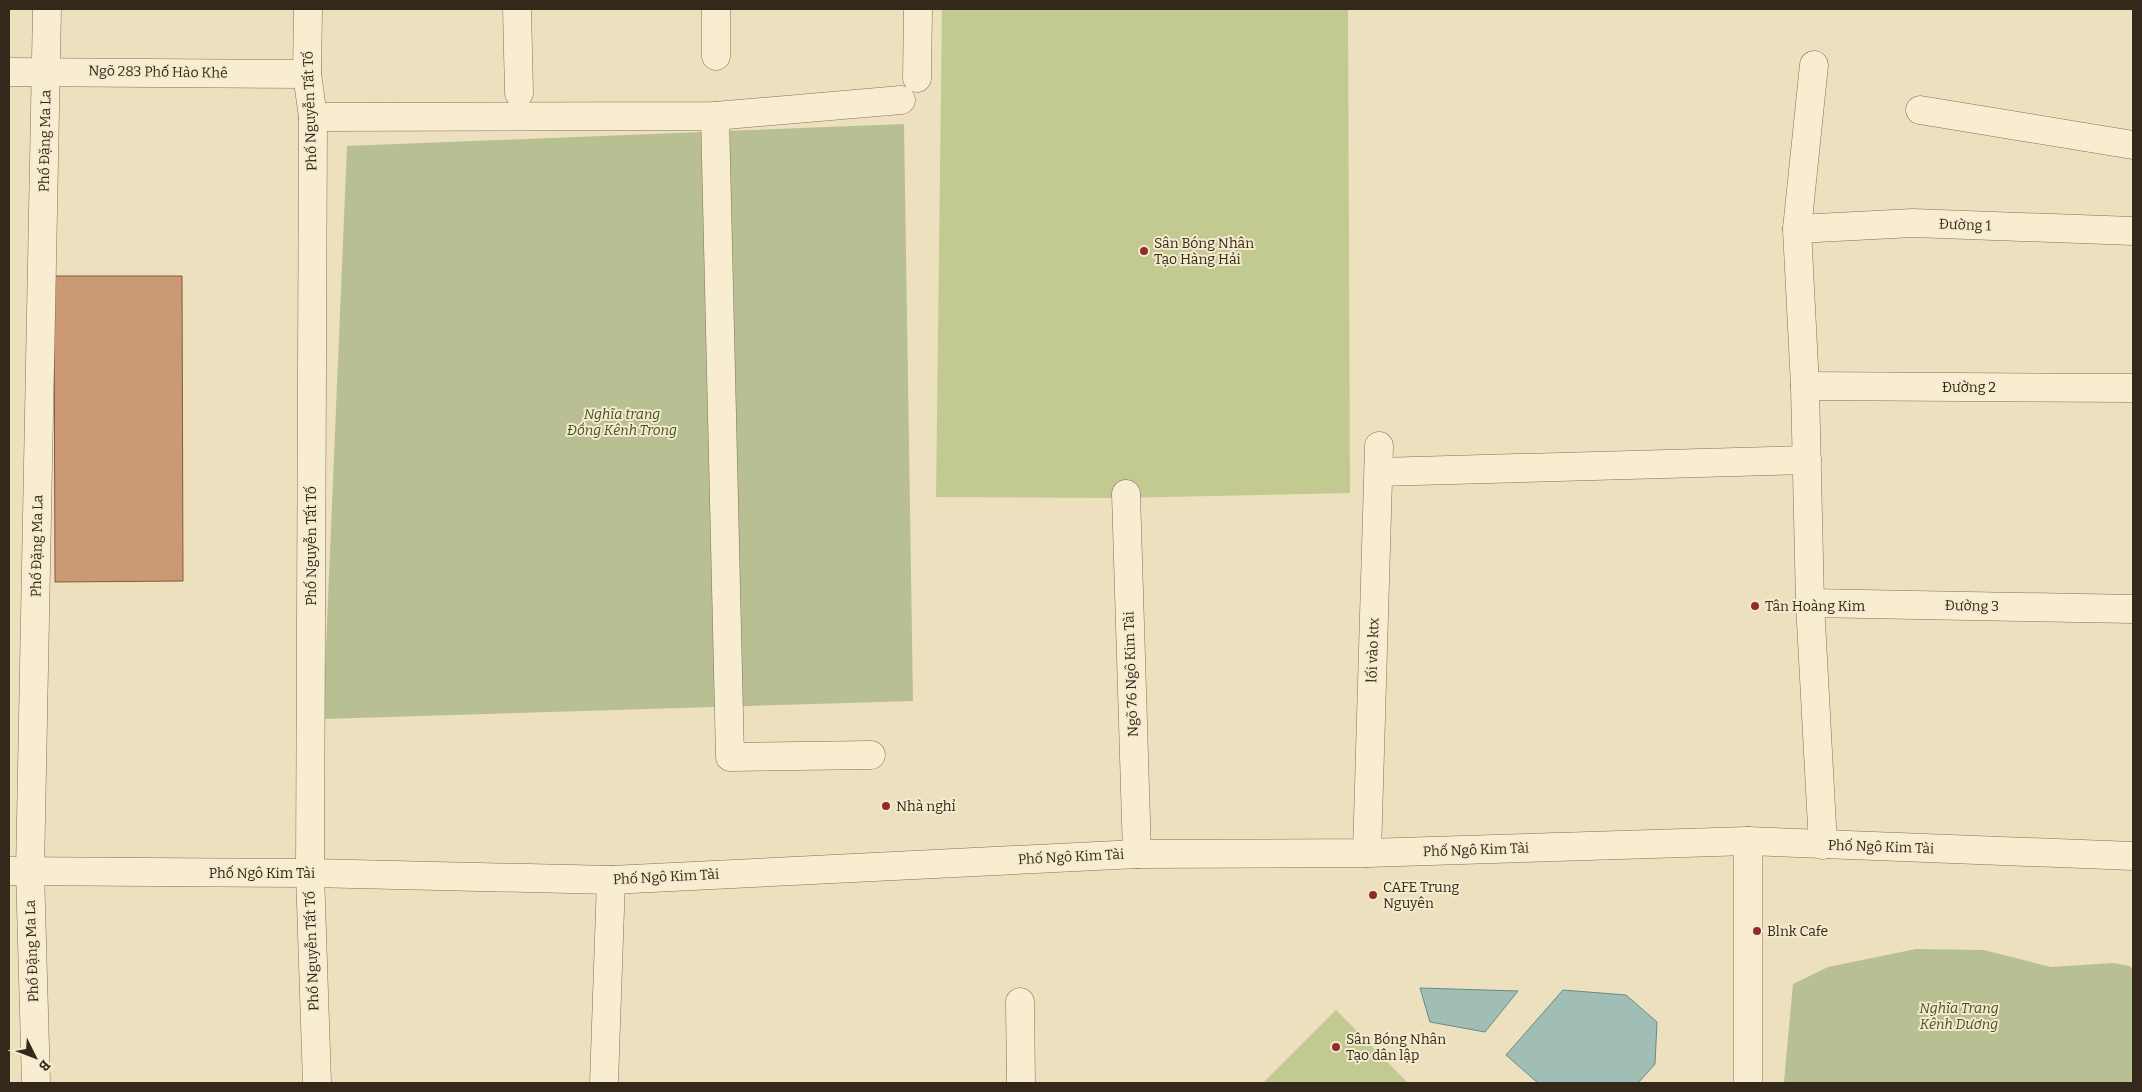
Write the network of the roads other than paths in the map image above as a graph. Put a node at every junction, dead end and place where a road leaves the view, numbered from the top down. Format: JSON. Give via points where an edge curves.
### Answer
{"nodes":[{"id":1,"x":46,"y":9,"type":"edge"},
{"id":2,"x":308,"y":9,"type":"edge"},
{"id":3,"x":517,"y":9,"type":"edge"},
{"id":4,"x":716,"y":9,"type":"edge"},
{"id":5,"x":918,"y":9,"type":"edge"},
{"id":6,"x":716,"y":56,"type":"dead end"},
{"id":7,"x":1814,"y":66,"type":"dead end"},
{"id":8,"x":47,"y":71,"type":"junction"},
{"id":9,"x":9,"y":72,"type":"edge"},
{"id":10,"x":307,"y":74,"type":"junction"},
{"id":11,"x":917,"y":78,"type":"dead end"},
{"id":12,"x":519,"y":93,"type":"dead end"},
{"id":13,"x":901,"y":100,"type":"dead end"},
{"id":14,"x":1920,"y":110,"type":"dead end"},
{"id":15,"x":715,"y":116,"type":"junction"},
{"id":16,"x":313,"y":117,"type":"junction"},
{"id":17,"x":2133,"y":144,"type":"edge"},
{"id":18,"x":1797,"y":229,"type":"junction"},
{"id":19,"x":2133,"y":231,"type":"edge"},
{"id":20,"x":1805,"y":386,"type":"junction"},
{"id":21,"x":2133,"y":388,"type":"edge"},
{"id":22,"x":1807,"y":460,"type":"junction"},
{"id":23,"x":1126,"y":494,"type":"dead end"},
{"id":24,"x":1810,"y":603,"type":"junction"},
{"id":25,"x":2133,"y":609,"type":"edge"},
{"id":26,"x":871,"y":755,"type":"dead end"},
{"id":27,"x":1748,"y":841,"type":"junction"},
{"id":28,"x":1823,"y":845,"type":"junction"},
{"id":29,"x":1367,"y":853,"type":"junction"},
{"id":30,"x":1137,"y":854,"type":"junction"},
{"id":31,"x":2133,"y":856,"type":"edge"},
{"id":32,"x":19,"y":871,"type":"edge"},
{"id":33,"x":310,"y":873,"type":"junction"},
{"id":34,"x":611,"y":880,"type":"junction"},
{"id":35,"x":1020,"y":1002,"type":"dead end"},
{"id":36,"x":36,"y":1083,"type":"edge"},
{"id":37,"x":317,"y":1083,"type":"edge"},
{"id":38,"x":604,"y":1083,"type":"edge"},
{"id":39,"x":1021,"y":1083,"type":"edge"},
{"id":40,"x":1748,"y":1083,"type":"edge"}],
"edges":[{"from":1,"to":8,"type":"street","name":"Phố Đặng Ma La"},
{"from":2,"to":10,"type":"street","name":"Phố Nguyễn Tất Tố"},
{"from":3,"to":12,"type":"street"},
{"from":4,"to":6,"type":"street"},
{"from":5,"to":11,"type":"street"},
{"from":7,"to":18,"type":"street"},
{"from":8,"to":9,"type":"street","name":"Ngõ 283 Phố Hào Khê"},
{"from":8,"to":10,"type":"street","name":"Ngõ 283 Phố Hào Khê"},
{"from":8,"to":32,"type":"street","name":"Phố Đặng Ma La"},
{"from":10,"to":16,"type":"street","name":"Phố Nguyễn Tất Tố"},
{"from":13,"to":15,"type":"street"},
{"from":14,"to":17,"type":"street"},
{"from":15,"to":16,"type":"street"},
{"from":15,"to":26,"type":"street","via":[[730,757]]},
{"from":16,"to":33,"type":"street","name":"Phố Nguyễn Tất Tố"},
{"from":18,"to":19,"type":"street","name":"Đường 1","via":[[1913,223]]},
{"from":18,"to":20,"type":"street"},
{"from":20,"to":21,"type":"street","name":"Đường 2"},
{"from":20,"to":22,"type":"street"},
{"from":22,"to":24,"type":"street"},
{"from":22,"to":29,"type":"street","name":"lối vào ktx","via":[[1379,459]]},
{"from":23,"to":30,"type":"street","name":"Ngõ 76 Ngô Kim Tài"},
{"from":24,"to":25,"type":"street","name":"Đường 3"},
{"from":24,"to":28,"type":"street"},
{"from":27,"to":28,"type":"street","name":"Phố Ngô Kim Tài"},
{"from":27,"to":29,"type":"street","name":"Phố Ngô Kim Tài"},
{"from":27,"to":40,"type":"street"},
{"from":28,"to":31,"type":"street","name":"Phố Ngô Kim Tài"},
{"from":29,"to":30,"type":"street","name":"Phố Ngô Kim Tài"},
{"from":30,"to":34,"type":"street","name":"Phố Ngô Kim Tài"},
{"from":32,"to":33,"type":"street","name":"Phố Ngô Kim Tài"},
{"from":32,"to":36,"type":"street","name":"Phố Đặng Ma La"},
{"from":33,"to":34,"type":"street","name":"Phố Ngô Kim Tài"},
{"from":33,"to":37,"type":"street","name":"Phố Nguyễn Tất Tố"},
{"from":34,"to":38,"type":"street"},
{"from":35,"to":39,"type":"street"}]}
